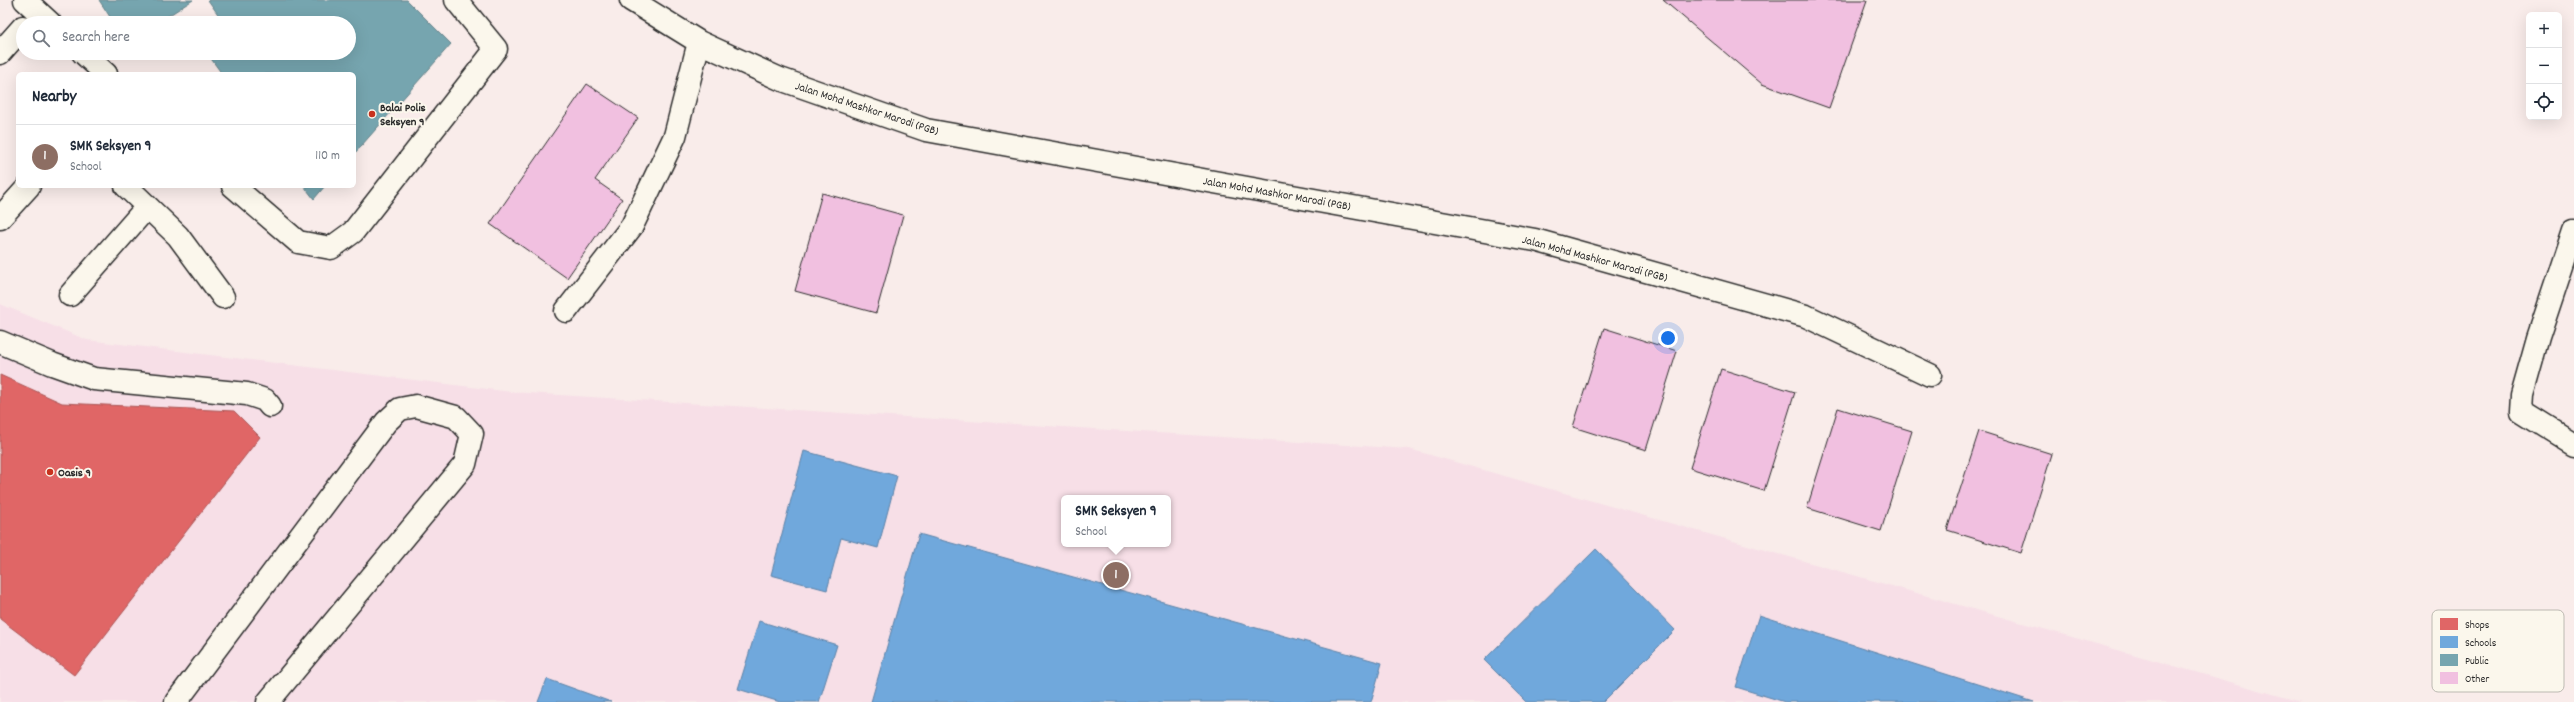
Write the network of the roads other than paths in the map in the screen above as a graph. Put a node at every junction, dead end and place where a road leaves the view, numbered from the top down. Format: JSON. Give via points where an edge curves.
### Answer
{"nodes":[{"id":1,"x":456,"y":0,"type":"edge"},
{"id":2,"x":631,"y":0,"type":"edge"},
{"id":3,"x":16,"y":35,"type":"edge"},
{"id":4,"x":699,"y":42,"type":"junction"},
{"id":5,"x":0,"y":53,"type":"edge"},
{"id":6,"x":91,"y":60,"type":"edge"},
{"id":7,"x":104,"y":72,"type":"edge"},
{"id":8,"x":27,"y":188,"type":"edge"},
{"id":9,"x":128,"y":188,"type":"edge"},
{"id":10,"x":235,"y":188,"type":"edge"},
{"id":11,"x":147,"y":207,"type":"junction"},
{"id":12,"x":0,"y":218,"type":"edge"},
{"id":13,"x":2574,"y":230,"type":"edge"},
{"id":14,"x":70,"y":295,"type":"dead end"},
{"id":15,"x":223,"y":297,"type":"dead end"},
{"id":16,"x":566,"y":311,"type":"dead end"},
{"id":17,"x":0,"y":342,"type":"edge"},
{"id":18,"x":1930,"y":375,"type":"dead end"},
{"id":19,"x":270,"y":406,"type":"dead end"},
{"id":20,"x":2574,"y":444,"type":"edge"},
{"id":21,"x":176,"y":702,"type":"edge"},
{"id":22,"x":268,"y":702,"type":"edge"}],
"edges":[{"from":1,"to":10,"type":"lane","via":[[496,48],[353,232],[331,248],[298,242]]},
{"from":2,"to":4,"type":"lane","name":"Jalan Mohd Mashkor Marodi (PGB)"},
{"from":3,"to":5,"type":"lane"},
{"from":4,"to":16,"type":"lane","via":[[675,136],[632,226]]},
{"from":4,"to":18,"type":"lane","name":"Jalan Mohd Mashkor Marodi (PGB)","via":[[780,79],[926,130],[1535,240],[1806,316]]},
{"from":6,"to":7,"type":"lane"},
{"from":8,"to":12,"type":"lane"},
{"from":9,"to":11,"type":"lane"},
{"from":11,"to":14,"type":"lane"},
{"from":11,"to":15,"type":"lane","via":[[178,236]]},
{"from":13,"to":20,"type":"lane","via":[[2538,338],[2522,395],[2521,411]]},
{"from":17,"to":19,"type":"lane","via":[[88,378],[247,394],[265,400]]},
{"from":21,"to":22,"type":"lane","via":[[386,422],[400,409],[416,406],[456,417],[472,434],[465,464]]}]}
